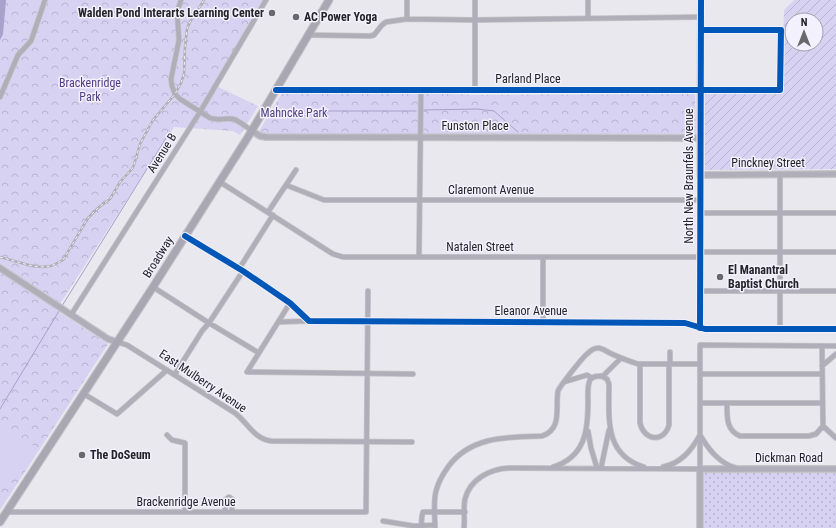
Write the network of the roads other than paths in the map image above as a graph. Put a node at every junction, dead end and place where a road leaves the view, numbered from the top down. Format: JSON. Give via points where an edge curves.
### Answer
{"nodes":[{"id":1,"x":45,"y":0,"type":"edge"},
{"id":2,"x":181,"y":0,"type":"edge"},
{"id":3,"x":266,"y":0,"type":"edge"},
{"id":4,"x":329,"y":0,"type":"edge"},
{"id":5,"x":407,"y":0,"type":"edge"},
{"id":6,"x":475,"y":0,"type":"edge"},
{"id":7,"x":588,"y":0,"type":"edge"},
{"id":8,"x":701,"y":0,"type":"edge"},
{"id":9,"x":701,"y":17,"type":"junction"},
{"id":10,"x":588,"y":18,"type":"junction"},
{"id":11,"x":407,"y":19,"type":"junction"},
{"id":12,"x":475,"y":20,"type":"junction"},
{"id":13,"x":701,"y":30,"type":"junction"},
{"id":14,"x":308,"y":35,"type":"junction"},
{"id":15,"x":276,"y":90,"type":"junction"},
{"id":16,"x":421,"y":90,"type":"junction"},
{"id":17,"x":700,"y":90,"type":"junction"},
{"id":18,"x":475,"y":91,"type":"junction"},
{"id":19,"x":0,"y":97,"type":"edge"},
{"id":20,"x":200,"y":112,"type":"junction"},
{"id":21,"x":252,"y":131,"type":"junction"},
{"id":22,"x":421,"y":137,"type":"junction"},
{"id":23,"x":700,"y":138,"type":"junction"},
{"id":24,"x":296,"y":170,"type":"dead end"},
{"id":25,"x":700,"y":174,"type":"junction"},
{"id":26,"x":780,"y":174,"type":"junction"},
{"id":27,"x":836,"y":174,"type":"edge"},
{"id":28,"x":220,"y":182,"type":"junction"},
{"id":29,"x":286,"y":185,"type":"junction"},
{"id":30,"x":420,"y":200,"type":"junction"},
{"id":31,"x":700,"y":200,"type":"junction"},
{"id":32,"x":268,"y":212,"type":"junction"},
{"id":33,"x":700,"y":213,"type":"junction"},
{"id":34,"x":780,"y":213,"type":"junction"},
{"id":35,"x":836,"y":213,"type":"edge"},
{"id":36,"x":273,"y":215,"type":"junction"},
{"id":37,"x":185,"y":236,"type":"junction"},
{"id":38,"x":780,"y":252,"type":"junction"},
{"id":39,"x":836,"y":252,"type":"edge"},
{"id":40,"x":700,"y":254,"type":"junction"},
{"id":41,"x":419,"y":256,"type":"junction"},
{"id":42,"x":543,"y":257,"type":"junction"},
{"id":43,"x":0,"y":268,"type":"edge"},
{"id":44,"x":241,"y":270,"type":"junction"},
{"id":45,"x":153,"y":287,"type":"junction"},
{"id":46,"x":368,"y":291,"type":"dead end"},
{"id":47,"x":700,"y":291,"type":"junction"},
{"id":48,"x":780,"y":291,"type":"junction"},
{"id":49,"x":836,"y":291,"type":"edge"},
{"id":50,"x":290,"y":303,"type":"junction"},
{"id":51,"x":68,"y":313,"type":"junction"},
{"id":52,"x":308,"y":321,"type":"junction"},
{"id":53,"x":279,"y":322,"type":"junction"},
{"id":54,"x":367,"y":322,"type":"junction"},
{"id":55,"x":543,"y":322,"type":"junction"},
{"id":56,"x":209,"y":323,"type":"junction"},
{"id":57,"x":700,"y":328,"type":"junction"},
{"id":58,"x":780,"y":329,"type":"junction"},
{"id":59,"x":836,"y":329,"type":"edge"},
{"id":60,"x":117,"y":342,"type":"junction"},
{"id":61,"x":822,"y":346,"type":"junction"},
{"id":62,"x":836,"y":346,"type":"edge"},
{"id":63,"x":258,"y":352,"type":"junction"},
{"id":64,"x":670,"y":352,"type":"dead end"},
{"id":65,"x":836,"y":354,"type":"edge"},
{"id":66,"x":621,"y":358,"type":"junction"},
{"id":67,"x":640,"y":364,"type":"junction"},
{"id":68,"x":670,"y":364,"type":"junction"},
{"id":69,"x":700,"y":364,"type":"junction"},
{"id":70,"x":822,"y":366,"type":"junction"},
{"id":71,"x":167,"y":370,"type":"junction"},
{"id":72,"x":175,"y":374,"type":"junction"},
{"id":73,"x":367,"y":374,"type":"junction"},
{"id":74,"x":413,"y":374,"type":"dead end"},
{"id":75,"x":700,"y":374,"type":"junction"},
{"id":76,"x":822,"y":374,"type":"junction"},
{"id":77,"x":603,"y":376,"type":"junction"},
{"id":78,"x":592,"y":378,"type":"junction"},
{"id":79,"x":564,"y":382,"type":"junction"},
{"id":80,"x":84,"y":394,"type":"junction"},
{"id":81,"x":700,"y":403,"type":"junction"},
{"id":82,"x":727,"y":403,"type":"junction"},
{"id":83,"x":822,"y":403,"type":"junction"},
{"id":84,"x":588,"y":424,"type":"junction"},
{"id":85,"x":823,"y":426,"type":"junction"},
{"id":86,"x":610,"y":427,"type":"junction"},
{"id":87,"x":167,"y":435,"type":"dead end"},
{"id":88,"x":700,"y":435,"type":"junction"},
{"id":89,"x":836,"y":438,"type":"edge"},
{"id":90,"x":366,"y":441,"type":"junction"},
{"id":91,"x":412,"y":442,"type":"dead end"},
{"id":92,"x":549,"y":468,"type":"junction"},
{"id":93,"x":599,"y":468,"type":"junction"},
{"id":94,"x":650,"y":468,"type":"junction"},
{"id":95,"x":658,"y":468,"type":"junction"},
{"id":96,"x":700,"y":469,"type":"junction"},
{"id":97,"x":742,"y":469,"type":"junction"},
{"id":98,"x":836,"y":469,"type":"edge"},
{"id":99,"x":7,"y":512,"type":"junction"},
{"id":100,"x":185,"y":512,"type":"junction"},
{"id":101,"x":225,"y":512,"type":"junction"},
{"id":102,"x":232,"y":512,"type":"junction"},
{"id":103,"x":435,"y":512,"type":"junction"},
{"id":104,"x":465,"y":512,"type":"junction"},
{"id":105,"x":383,"y":521,"type":"dead end"},
{"id":106,"x":0,"y":522,"type":"edge"},
{"id":107,"x":421,"y":527,"type":"edge"},
{"id":108,"x":435,"y":527,"type":"edge"},
{"id":109,"x":464,"y":528,"type":"edge"},
{"id":110,"x":700,"y":528,"type":"edge"}],
"edges":[{"from":1,"to":19,"type":"street","via":[[31,41],[18,55]]},
{"from":2,"to":20,"type":"street","via":[[177,12],[179,40],[171,79],[172,86],[180,99]]},
{"from":3,"to":20,"type":"street","name":"Avenue B"},
{"from":4,"to":14,"type":"main road","name":"Broadway"},
{"from":5,"to":11,"type":"street"},
{"from":6,"to":12,"type":"street"},
{"from":7,"to":10,"type":"street"},
{"from":8,"to":9,"type":"street","name":"North New Braunfels Avenue"},
{"from":9,"to":10,"type":"street"},
{"from":9,"to":13,"type":"street","name":"North New Braunfels Avenue"},
{"from":10,"to":12,"type":"street"},
{"from":11,"to":12,"type":"street"},
{"from":11,"to":14,"type":"street","via":[[386,22],[370,36]]},
{"from":12,"to":18,"type":"street"},
{"from":13,"to":17,"type":"street","name":"North New Braunfels Avenue"},
{"from":13,"to":17,"type":"street","name":"Parland Place","via":[[781,30],[780,90]]},
{"from":14,"to":15,"type":"main road","name":"Broadway"},
{"from":15,"to":16,"type":"street","name":"Parland Place"},
{"from":15,"to":21,"type":"main road","name":"Broadway"},
{"from":16,"to":18,"type":"street","name":"Parland Place"},
{"from":16,"to":22,"type":"street"},
{"from":17,"to":18,"type":"street","name":"Parland Place"},
{"from":17,"to":23,"type":"street","name":"North New Braunfels Avenue"},
{"from":20,"to":21,"type":"street","via":[[214,120],[237,120]]},
{"from":20,"to":51,"type":"street","name":"Avenue B"},
{"from":21,"to":22,"type":"street","name":"Funston Place","via":[[266,137]]},
{"from":21,"to":28,"type":"main road","name":"Broadway"},
{"from":22,"to":23,"type":"street","name":"Funston Place"},
{"from":22,"to":30,"type":"street"},
{"from":23,"to":25,"type":"street","name":"North New Braunfels Avenue"},
{"from":24,"to":29,"type":"street"},
{"from":25,"to":26,"type":"street","name":"Pinckney Street"},
{"from":25,"to":31,"type":"street","name":"North New Braunfels Avenue"},
{"from":26,"to":27,"type":"street","name":"Pinckney Street"},
{"from":26,"to":34,"type":"street"},
{"from":28,"to":32,"type":"street"},
{"from":28,"to":37,"type":"main road","name":"Broadway"},
{"from":29,"to":30,"type":"street","name":"Claremont Avenue","via":[[324,200]]},
{"from":29,"to":32,"type":"street"},
{"from":30,"to":31,"type":"street","name":"Claremont Avenue"},
{"from":30,"to":41,"type":"street"},
{"from":31,"to":33,"type":"street","name":"North New Braunfels Avenue"},
{"from":32,"to":36,"type":"street","name":"Natalen Street"},
{"from":33,"to":34,"type":"street"},
{"from":33,"to":40,"type":"street","name":"North New Braunfels Avenue"},
{"from":34,"to":35,"type":"street"},
{"from":34,"to":38,"type":"street"},
{"from":36,"to":41,"type":"street","name":"Natalen Street","via":[[333,254],[343,257]]},
{"from":36,"to":44,"type":"street"},
{"from":37,"to":44,"type":"street"},
{"from":37,"to":45,"type":"main road","name":"Broadway"},
{"from":38,"to":39,"type":"street","name":"Natalen Street"},
{"from":38,"to":40,"type":"street","name":"Natalen Street"},
{"from":38,"to":48,"type":"street"},
{"from":40,"to":42,"type":"street","name":"Natalen Street"},
{"from":40,"to":47,"type":"street","name":"North New Braunfels Avenue"},
{"from":41,"to":42,"type":"street","name":"Natalen Street"},
{"from":42,"to":55,"type":"street"},
{"from":43,"to":51,"type":"street","name":"East Mulberry Avenue"},
{"from":44,"to":50,"type":"street"},
{"from":44,"to":56,"type":"street"},
{"from":45,"to":56,"type":"street"},
{"from":45,"to":60,"type":"main road","name":"Broadway"},
{"from":46,"to":54,"type":"street"},
{"from":47,"to":48,"type":"street"},
{"from":47,"to":57,"type":"street","name":"North New Braunfels Avenue"},
{"from":48,"to":49,"type":"street"},
{"from":48,"to":58,"type":"street"},
{"from":50,"to":52,"type":"street"},
{"from":50,"to":53,"type":"street"},
{"from":51,"to":60,"type":"street","name":"East Mulberry Avenue","via":[[108,340]]},
{"from":52,"to":53,"type":"street","name":"Eleanor Avenue"},
{"from":52,"to":54,"type":"street","name":"Eleanor Avenue"},
{"from":53,"to":63,"type":"street"},
{"from":54,"to":55,"type":"street","name":"Eleanor Avenue"},
{"from":54,"to":73,"type":"street"},
{"from":55,"to":57,"type":"street","name":"Eleanor Avenue","via":[[684,323]]},
{"from":56,"to":63,"type":"street"},
{"from":56,"to":72,"type":"street"},
{"from":57,"to":58,"type":"street","name":"Eleanor Avenue"},
{"from":58,"to":59,"type":"street","name":"Eleanor Avenue"},
{"from":60,"to":71,"type":"street","name":"East Mulberry Avenue","via":[[127,345]]},
{"from":60,"to":80,"type":"main road","name":"Broadway"},
{"from":61,"to":62,"type":"street"},
{"from":61,"to":69,"type":"street","via":[[700,345]]},
{"from":61,"to":70,"type":"street"},
{"from":63,"to":73,"type":"street","via":[[247,372]]},
{"from":64,"to":68,"type":"street"},
{"from":65,"to":70,"type":"street"},
{"from":66,"to":67,"type":"street"},
{"from":66,"to":77,"type":"street"},
{"from":66,"to":79,"type":"street","via":[[604,349],[592,350]]},
{"from":67,"to":68,"type":"street"},
{"from":67,"to":68,"type":"street","via":[[640,423],[646,435],[652,437],[663,435],[668,429]]},
{"from":68,"to":69,"type":"street"},
{"from":69,"to":75,"type":"street"},
{"from":70,"to":76,"type":"street"},
{"from":71,"to":72,"type":"street","name":"East Mulberry Avenue"},
{"from":71,"to":80,"type":"street","via":[[117,414]]},
{"from":72,"to":90,"type":"street","name":"East Mulberry Avenue","via":[[239,416],[262,439]]},
{"from":73,"to":74,"type":"street"},
{"from":73,"to":90,"type":"street"},
{"from":75,"to":76,"type":"street"},
{"from":75,"to":81,"type":"street"},
{"from":76,"to":83,"type":"street"},
{"from":77,"to":78,"type":"street"},
{"from":77,"to":86,"type":"street","via":[[609,384]]},
{"from":78,"to":79,"type":"street","via":[[587,375]]},
{"from":78,"to":84,"type":"street","via":[[588,387]]},
{"from":79,"to":103,"type":"street","via":[[558,391],[557,422],[553,430],[542,436],[489,440],[464,451],[449,465],[440,479],[436,492]]},
{"from":80,"to":99,"type":"main road","name":"Broadway"},
{"from":81,"to":82,"type":"street"},
{"from":81,"to":88,"type":"street"},
{"from":82,"to":83,"type":"street"},
{"from":82,"to":85,"type":"street","via":[[729,428],[740,436],[809,436],[816,434]]},
{"from":83,"to":85,"type":"street"},
{"from":84,"to":92,"type":"street","via":[[586,436],[579,449],[564,462]]},
{"from":84,"to":93,"type":"street","via":[[589,438]]},
{"from":85,"to":89,"type":"street"},
{"from":86,"to":93,"type":"street"},
{"from":86,"to":94,"type":"street","via":[[614,443],[626,458]]},
{"from":87,"to":100,"type":"street","via":[[172,440],[185,443]]},
{"from":88,"to":95,"type":"street","via":[[684,457]]},
{"from":88,"to":96,"type":"street"},
{"from":88,"to":97,"type":"street","name":"Dickman Road","via":[[716,457],[728,465]]},
{"from":90,"to":91,"type":"street","name":"East Mulberry Avenue"},
{"from":90,"to":102,"type":"street","name":"Brackenridge Avenue","via":[[366,512]]},
{"from":92,"to":93,"type":"street"},
{"from":92,"to":104,"type":"street","via":[[504,468],[487,474],[469,489],[465,500]]},
{"from":93,"to":94,"type":"street"},
{"from":94,"to":95,"type":"street"},
{"from":95,"to":96,"type":"street"},
{"from":96,"to":97,"type":"street","name":"Dickman Road"},
{"from":96,"to":110,"type":"street"},
{"from":97,"to":98,"type":"street","name":"Dickman Road"},
{"from":99,"to":100,"type":"street","name":"Brackenridge Avenue"},
{"from":99,"to":106,"type":"main road","name":"Broadway"},
{"from":100,"to":101,"type":"street","name":"Brackenridge Avenue"},
{"from":101,"to":102,"type":"street","name":"Brackenridge Avenue"},
{"from":101,"to":102,"type":"street","via":[[225,500],[229,498],[232,499]]},
{"from":103,"to":104,"type":"street"},
{"from":103,"to":107,"type":"street","via":[[423,512]]},
{"from":103,"to":108,"type":"street"},
{"from":104,"to":109,"type":"street"},
{"from":105,"to":107,"type":"street"},
{"from":107,"to":108,"type":"street"}]}
